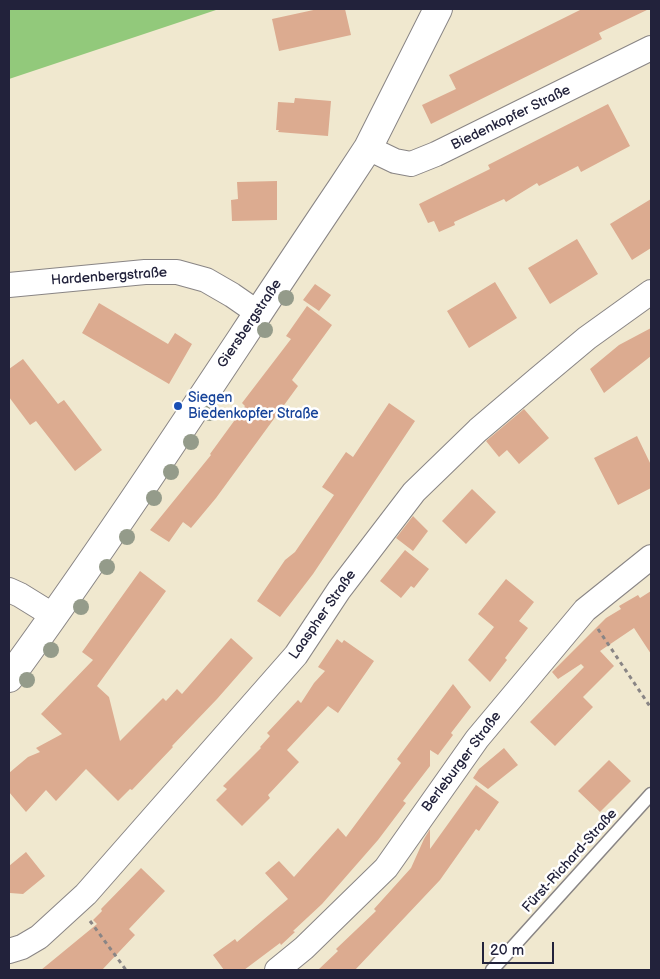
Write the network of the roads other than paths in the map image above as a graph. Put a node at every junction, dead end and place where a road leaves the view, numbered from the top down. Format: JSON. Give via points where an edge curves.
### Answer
{"nodes":[{"id":1,"x":438,"y":9,"type":"edge"},
{"id":2,"x":651,"y":48,"type":"edge"},
{"id":3,"x":368,"y":148,"type":"junction"},
{"id":4,"x":9,"y":285,"type":"edge"},
{"id":5,"x":651,"y":292,"type":"edge"},
{"id":6,"x":258,"y":313,"type":"junction"},
{"id":7,"x":651,"y":557,"type":"edge"},
{"id":8,"x":9,"y":590,"type":"edge"},
{"id":9,"x":54,"y":616,"type":"junction"},
{"id":10,"x":9,"y":678,"type":"edge"},
{"id":11,"x":651,"y":794,"type":"edge"},
{"id":12,"x":9,"y":951,"type":"edge"},
{"id":13,"x":276,"y":970,"type":"edge"},
{"id":14,"x":492,"y":970,"type":"edge"}],
"edges":[{"from":1,"to":3,"type":"street","name":"Giersbergstraße"},
{"from":2,"to":3,"type":"street","name":"Biedenkopfer Straße","via":[[410,164],[395,161]]},
{"from":3,"to":6,"type":"street","name":"Giersbergstraße"},
{"from":4,"to":6,"type":"street","name":"Hardenbergstraße","via":[[177,272],[206,280]]},
{"from":5,"to":12,"type":"street","name":"Laaspher Straße","via":[[538,378],[414,492],[339,590],[296,655],[86,894],[39,937]]},
{"from":6,"to":9,"type":"street","name":"Giersbergstraße"},
{"from":7,"to":13,"type":"street","name":"Berleburger Straße","via":[[585,610],[477,739],[386,868],[304,948]]},
{"from":8,"to":9,"type":"street"},
{"from":9,"to":10,"type":"street","name":"Giersbergstraße"},
{"from":11,"to":14,"type":"lane","name":"Fürst-Richard-Straße"}]}
